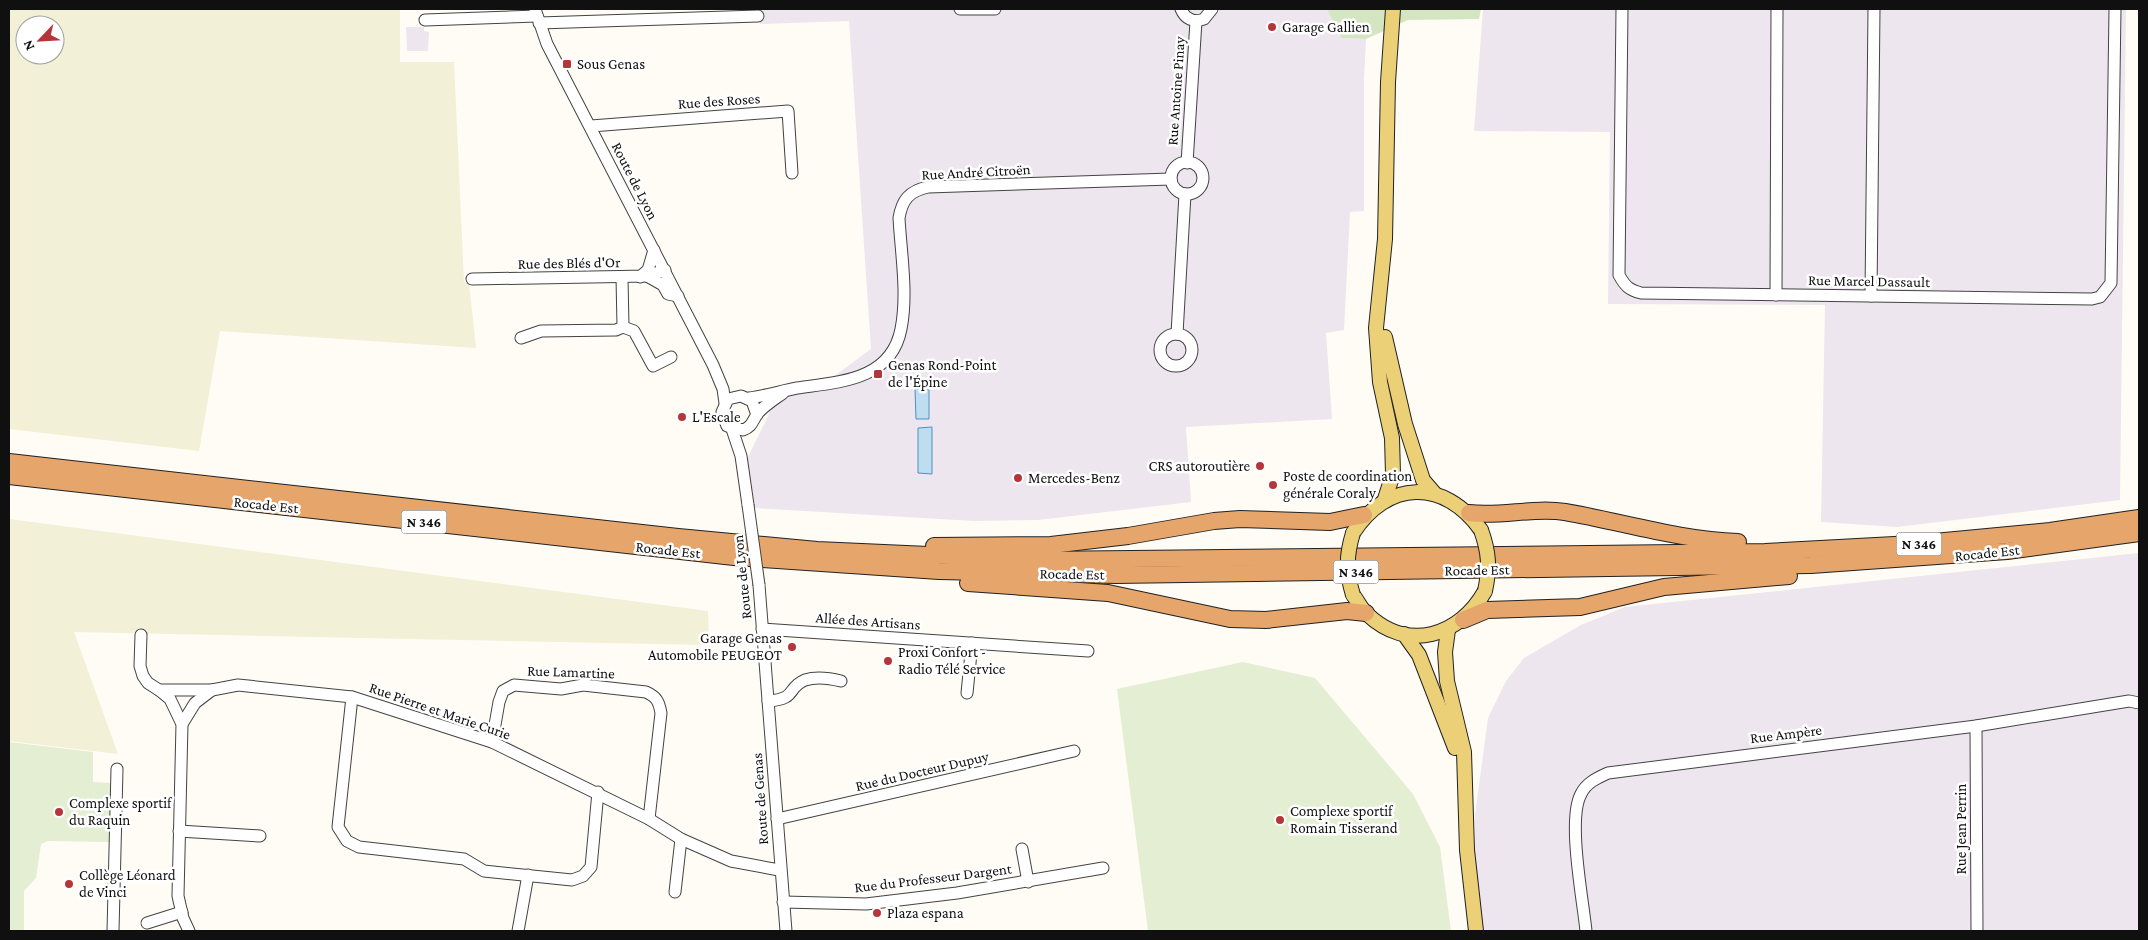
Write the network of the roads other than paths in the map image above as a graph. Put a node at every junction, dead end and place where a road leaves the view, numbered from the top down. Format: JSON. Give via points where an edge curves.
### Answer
{"nodes":[{"id":1,"x":960,"y":9,"type":"edge"},
{"id":2,"x":995,"y":9,"type":"edge"},
{"id":3,"x":1181,"y":9,"type":"edge"},
{"id":4,"x":1212,"y":9,"type":"edge"},
{"id":5,"x":1393,"y":9,"type":"edge"},
{"id":6,"x":1622,"y":9,"type":"edge"},
{"id":7,"x":1777,"y":9,"type":"edge"},
{"id":8,"x":1874,"y":9,"type":"edge"},
{"id":9,"x":2114,"y":9,"type":"edge"},
{"id":10,"x":537,"y":16,"type":"edge"},
{"id":11,"x":758,"y":16,"type":"dead end"},
{"id":12,"x":425,"y":20,"type":"dead end"},
{"id":13,"x":1196,"y":21,"type":"junction"},
{"id":14,"x":591,"y":126,"type":"junction"},
{"id":15,"x":1186,"y":163,"type":"junction"},
{"id":16,"x":792,"y":173,"type":"dead end"},
{"id":17,"x":1171,"y":179,"type":"junction"},
{"id":18,"x":1185,"y":194,"type":"junction"},
{"id":19,"x":654,"y":250,"type":"junction"},
{"id":20,"x":665,"y":270,"type":"junction"},
{"id":21,"x":644,"y":276,"type":"junction"},
{"id":22,"x":622,"y":277,"type":"junction"},
{"id":23,"x":472,"y":280,"type":"dead end"},
{"id":24,"x":1381,"y":292,"type":"junction"},
{"id":25,"x":1776,"y":295,"type":"junction"},
{"id":26,"x":678,"y":296,"type":"junction"},
{"id":27,"x":1871,"y":296,"type":"junction"},
{"id":28,"x":622,"y":327,"type":"junction"},
{"id":29,"x":1177,"y":334,"type":"dead end"},
{"id":30,"x":520,"y":338,"type":"dead end"},
{"id":31,"x":670,"y":357,"type":"dead end"},
{"id":32,"x":713,"y":364,"type":"junction"},
{"id":33,"x":790,"y":389,"type":"junction"},
{"id":34,"x":745,"y":397,"type":"junction"},
{"id":35,"x":725,"y":403,"type":"junction"},
{"id":36,"x":757,"y":415,"type":"junction"},
{"id":37,"x":750,"y":426,"type":"junction"},
{"id":38,"x":732,"y":429,"type":"junction"},
{"id":39,"x":741,"y":456,"type":"junction"},
{"id":40,"x":9,"y":462,"type":"edge"},
{"id":41,"x":9,"y":476,"type":"edge"},
{"id":42,"x":1435,"y":494,"type":"junction"},
{"id":43,"x":1385,"y":499,"type":"junction"},
{"id":44,"x":1469,"y":513,"type":"junction"},
{"id":45,"x":1364,"y":516,"type":"junction"},
{"id":46,"x":2139,"y":518,"type":"edge"},
{"id":47,"x":2139,"y":533,"type":"edge"},
{"id":48,"x":1831,"y":549,"type":"junction"},
{"id":49,"x":817,"y":550,"type":"junction"},
{"id":50,"x":1873,"y":562,"type":"junction"},
{"id":51,"x":839,"y":566,"type":"junction"},
{"id":52,"x":1366,"y":613,"type":"junction"},
{"id":53,"x":1463,"y":620,"type":"junction"},
{"id":54,"x":762,"y":629,"type":"junction"},
{"id":55,"x":1448,"y":630,"type":"junction"},
{"id":56,"x":1404,"y":634,"type":"junction"},
{"id":57,"x":141,"y":635,"type":"dead end"},
{"id":58,"x":972,"y":643,"type":"junction"},
{"id":59,"x":1088,"y":651,"type":"dead end"},
{"id":60,"x":766,"y":665,"type":"joint"},
{"id":61,"x":841,"y":681,"type":"dead end"},
{"id":62,"x":159,"y":690,"type":"junction"},
{"id":63,"x":212,"y":690,"type":"junction"},
{"id":64,"x":967,"y":694,"type":"dead end"},
{"id":65,"x":352,"y":697,"type":"junction"},
{"id":66,"x":768,"y":700,"type":"junction"},
{"id":67,"x":2139,"y":703,"type":"edge"},
{"id":68,"x":182,"y":724,"type":"junction"},
{"id":69,"x":1976,"y":726,"type":"junction"},
{"id":70,"x":492,"y":742,"type":"junction"},
{"id":71,"x":1074,"y":751,"type":"dead end"},
{"id":72,"x":116,"y":769,"type":"dead end"},
{"id":73,"x":598,"y":792,"type":"junction"},
{"id":74,"x":1465,"y":793,"type":"junction"},
{"id":75,"x":649,"y":818,"type":"junction"},
{"id":76,"x":777,"y":819,"type":"junction"},
{"id":77,"x":178,"y":831,"type":"junction"},
{"id":78,"x":260,"y":836,"type":"dead end"},
{"id":79,"x":681,"y":839,"type":"junction"},
{"id":80,"x":1022,"y":849,"type":"dead end"},
{"id":81,"x":1103,"y":868,"type":"dead end"},
{"id":82,"x":779,"y":870,"type":"junction"},
{"id":83,"x":528,"y":875,"type":"junction"},
{"id":84,"x":1028,"y":882,"type":"junction"},
{"id":85,"x":675,"y":892,"type":"dead end"},
{"id":86,"x":783,"y":902,"type":"junction"},
{"id":87,"x":182,"y":912,"type":"junction"},
{"id":88,"x":147,"y":923,"type":"dead end"},
{"id":89,"x":113,"y":931,"type":"edge"},
{"id":90,"x":189,"y":931,"type":"edge"},
{"id":91,"x":518,"y":931,"type":"edge"},
{"id":92,"x":786,"y":931,"type":"edge"},
{"id":93,"x":1476,"y":931,"type":"edge"},
{"id":94,"x":1586,"y":931,"type":"edge"},
{"id":95,"x":1977,"y":931,"type":"edge"}],
"edges":[{"from":1,"to":2,"type":"street"},
{"from":3,"to":13,"type":"street","via":[[1186,17]]},
{"from":4,"to":13,"type":"street","via":[[1204,19]]},
{"from":5,"to":24,"type":"main road"},
{"from":6,"to":25,"type":"street","name":"Rue Marcel Dassault","via":[[1619,275],[1624,285],[1641,293]]},
{"from":7,"to":25,"type":"street"},
{"from":8,"to":27,"type":"street"},
{"from":9,"to":27,"type":"street","name":"Rue Marcel Dassault","via":[[2111,283],[2106,291],[2092,299]]},
{"from":10,"to":11,"type":"street"},
{"from":10,"to":12,"type":"street"},
{"from":10,"to":14,"type":"street","name":"Route de Lyon"},
{"from":13,"to":15,"type":"street","name":"Rue Antoine Pinay"},
{"from":14,"to":16,"type":"street","name":"Rue des Roses","via":[[788,111]]},
{"from":14,"to":19,"type":"street","name":"Route de Lyon"},
{"from":15,"to":17,"type":"street","via":[[1174,169]]},
{"from":15,"to":18,"type":"street","via":[[1199,168],[1202,181],[1197,190]]},
{"from":17,"to":18,"type":"street","via":[[1174,188]]},
{"from":17,"to":33,"type":"street","name":"Rue André Citroën","via":[[918,189],[909,194],[902,204],[904,310],[901,331],[894,346],[876,368],[845,382]]},
{"from":18,"to":29,"type":"street"},
{"from":19,"to":20,"type":"street","name":"Route de Lyon"},
{"from":19,"to":21,"type":"street"},
{"from":20,"to":21,"type":"street","name":"Rue des Blés d'Or"},
{"from":20,"to":26,"type":"street","name":"Route de Lyon"},
{"from":21,"to":22,"type":"street","name":"Rue des Blés d'Or"},
{"from":21,"to":26,"type":"street","via":[[663,285],[668,294]]},
{"from":22,"to":23,"type":"street","name":"Rue des Blés d'Or"},
{"from":22,"to":28,"type":"street"},
{"from":24,"to":42,"type":"main road","via":[[1385,345],[1395,390],[1424,480]]},
{"from":24,"to":43,"type":"main road","via":[[1376,328],[1380,382],[1392,438],[1393,474]]},
{"from":25,"to":27,"type":"street","name":"Rue Marcel Dassault"},
{"from":26,"to":32,"type":"street","name":"Route de Lyon"},
{"from":28,"to":30,"type":"street","via":[[616,330],[534,332]]},
{"from":28,"to":31,"type":"street","via":[[634,331],[653,366]]},
{"from":32,"to":34,"type":"street","name":"Route de Lyon"},
{"from":32,"to":35,"type":"street","name":"Route de Lyon"},
{"from":33,"to":34,"type":"street","name":"Rue André Citroën"},
{"from":33,"to":36,"type":"street"},
{"from":34,"to":35,"type":"street","via":[[732,397]]},
{"from":34,"to":36,"type":"street","via":[[755,405]]},
{"from":35,"to":38,"type":"street","via":[[722,417]]},
{"from":36,"to":37,"type":"street"},
{"from":37,"to":38,"type":"street","via":[[743,430]]},
{"from":37,"to":39,"type":"street","name":"Route de Lyon"},
{"from":38,"to":39,"type":"street","name":"Route de Lyon"},
{"from":39,"to":54,"type":"street","name":"Route de Lyon","bridge":true},
{"from":40,"to":49,"type":"highway","name":"Rocade Est","number":"N 346"},
{"from":41,"to":51,"type":"highway","name":"Rocade Est","number":"N 346"},
{"from":42,"to":43,"type":"main road","via":[[1410,492]]},
{"from":42,"to":44,"type":"main road","via":[[1454,501]]},
{"from":43,"to":45,"type":"main road"},
{"from":44,"to":48,"type":"highway","via":[[1563,512],[1709,541],[1819,542]]},
{"from":44,"to":53,"type":"main road","bridge":true,"via":[[1482,530],[1489,550],[1490,570],[1485,591]]},
{"from":45,"to":49,"type":"highway","via":[[1330,522],[1222,520],[1051,545],[830,543]]},
{"from":45,"to":52,"type":"main road","bridge":true,"via":[[1353,533],[1347,554],[1347,575],[1353,595]]},
{"from":46,"to":48,"type":"highway","name":"Rocade Est","number":"N 346","via":[[2006,536]]},
{"from":47,"to":50,"type":"highway","name":"Rocade Est","number":"N 346","via":[[2007,551]]},
{"from":48,"to":49,"type":"highway","name":"Rocade Est","number":"N 346","via":[[1119,560],[938,557]]},
{"from":50,"to":51,"type":"highway","name":"Rocade Est","number":"N 346","via":[[1116,575]]},
{"from":50,"to":53,"type":"highway","via":[[1856,571],[1712,581],[1580,606],[1486,610]]},
{"from":51,"to":52,"type":"highway","via":[[847,574],[1100,592],[1230,618],[1266,620],[1347,611]]},
{"from":52,"to":56,"type":"main road","via":[[1383,627]]},
{"from":53,"to":55,"type":"main road"},
{"from":54,"to":58,"type":"street","name":"Allée des Artisans"},
{"from":54,"to":60,"type":"street","name":"Route de Lyon"},
{"from":55,"to":56,"type":"main road","via":[[1426,635]]},
{"from":55,"to":74,"type":"main road","via":[[1444,652],[1447,681],[1464,752]]},
{"from":56,"to":74,"type":"main road","via":[[1419,655],[1434,692],[1458,755]]},
{"from":57,"to":62,"type":"street","via":[[142,676]]},
{"from":58,"to":59,"type":"street","name":"Allée des Artisans"},
{"from":58,"to":64,"type":"street"},
{"from":60,"to":66,"type":"street","name":"Route de Genas"},
{"from":61,"to":66,"type":"street","via":[[822,677],[804,680],[783,700]]},
{"from":62,"to":63,"type":"street","name":"Rue Pierre et Marie Curie"},
{"from":62,"to":68,"type":"street","via":[[170,700]]},
{"from":63,"to":65,"type":"street","name":"Rue Pierre et Marie Curie","via":[[238,685]]},
{"from":63,"to":68,"type":"street","via":[[195,703]]},
{"from":65,"to":70,"type":"street","name":"Rue Pierre et Marie Curie"},
{"from":65,"to":83,"type":"street","via":[[338,827],[347,841],[359,847],[464,859],[484,871]]},
{"from":66,"to":76,"type":"street","name":"Route de Genas"},
{"from":67,"to":69,"type":"street","name":"Rue Ampère","via":[[2129,701]]},
{"from":68,"to":77,"type":"street"},
{"from":69,"to":94,"type":"street","name":"Rue Ampère","via":[[1608,773],[1590,782],[1581,793],[1574,818]]},
{"from":69,"to":95,"type":"street","name":"Rue Jean Perrin"},
{"from":70,"to":73,"type":"street","name":"Rue Pierre et Marie Curie"},
{"from":70,"to":75,"type":"street","name":"Rue Lamartine","via":[[501,696],[503,691],[514,685],[561,689],[583,685],[652,694],[659,701],[661,713]]},
{"from":71,"to":76,"type":"street","name":"Rue du Docteur Dupuy"},
{"from":72,"to":89,"type":"street"},
{"from":73,"to":75,"type":"street","name":"Rue Pierre et Marie Curie"},
{"from":73,"to":83,"type":"street","via":[[591,867],[583,876],[572,880]]},
{"from":74,"to":93,"type":"main road","via":[[1467,850]]},
{"from":75,"to":79,"type":"street","name":"Rue Pierre et Marie Curie"},
{"from":76,"to":82,"type":"street","name":"Route de Genas"},
{"from":77,"to":78,"type":"street"},
{"from":77,"to":87,"type":"street","via":[[178,896]]},
{"from":79,"to":82,"type":"street","name":"Rue Pierre et Marie Curie","via":[[731,861]]},
{"from":79,"to":85,"type":"street"},
{"from":80,"to":84,"type":"street","name":"Rue du Professeur Dargent"},
{"from":81,"to":84,"type":"street","name":"Rue du Professeur Dargent"},
{"from":82,"to":86,"type":"street","name":"Route de Genas"},
{"from":83,"to":91,"type":"street"},
{"from":84,"to":86,"type":"street","name":"Rue du Professeur Dargent","via":[[866,904]]},
{"from":86,"to":92,"type":"street","name":"Route de Genas"},
{"from":87,"to":88,"type":"street"},
{"from":87,"to":90,"type":"street"}]}
